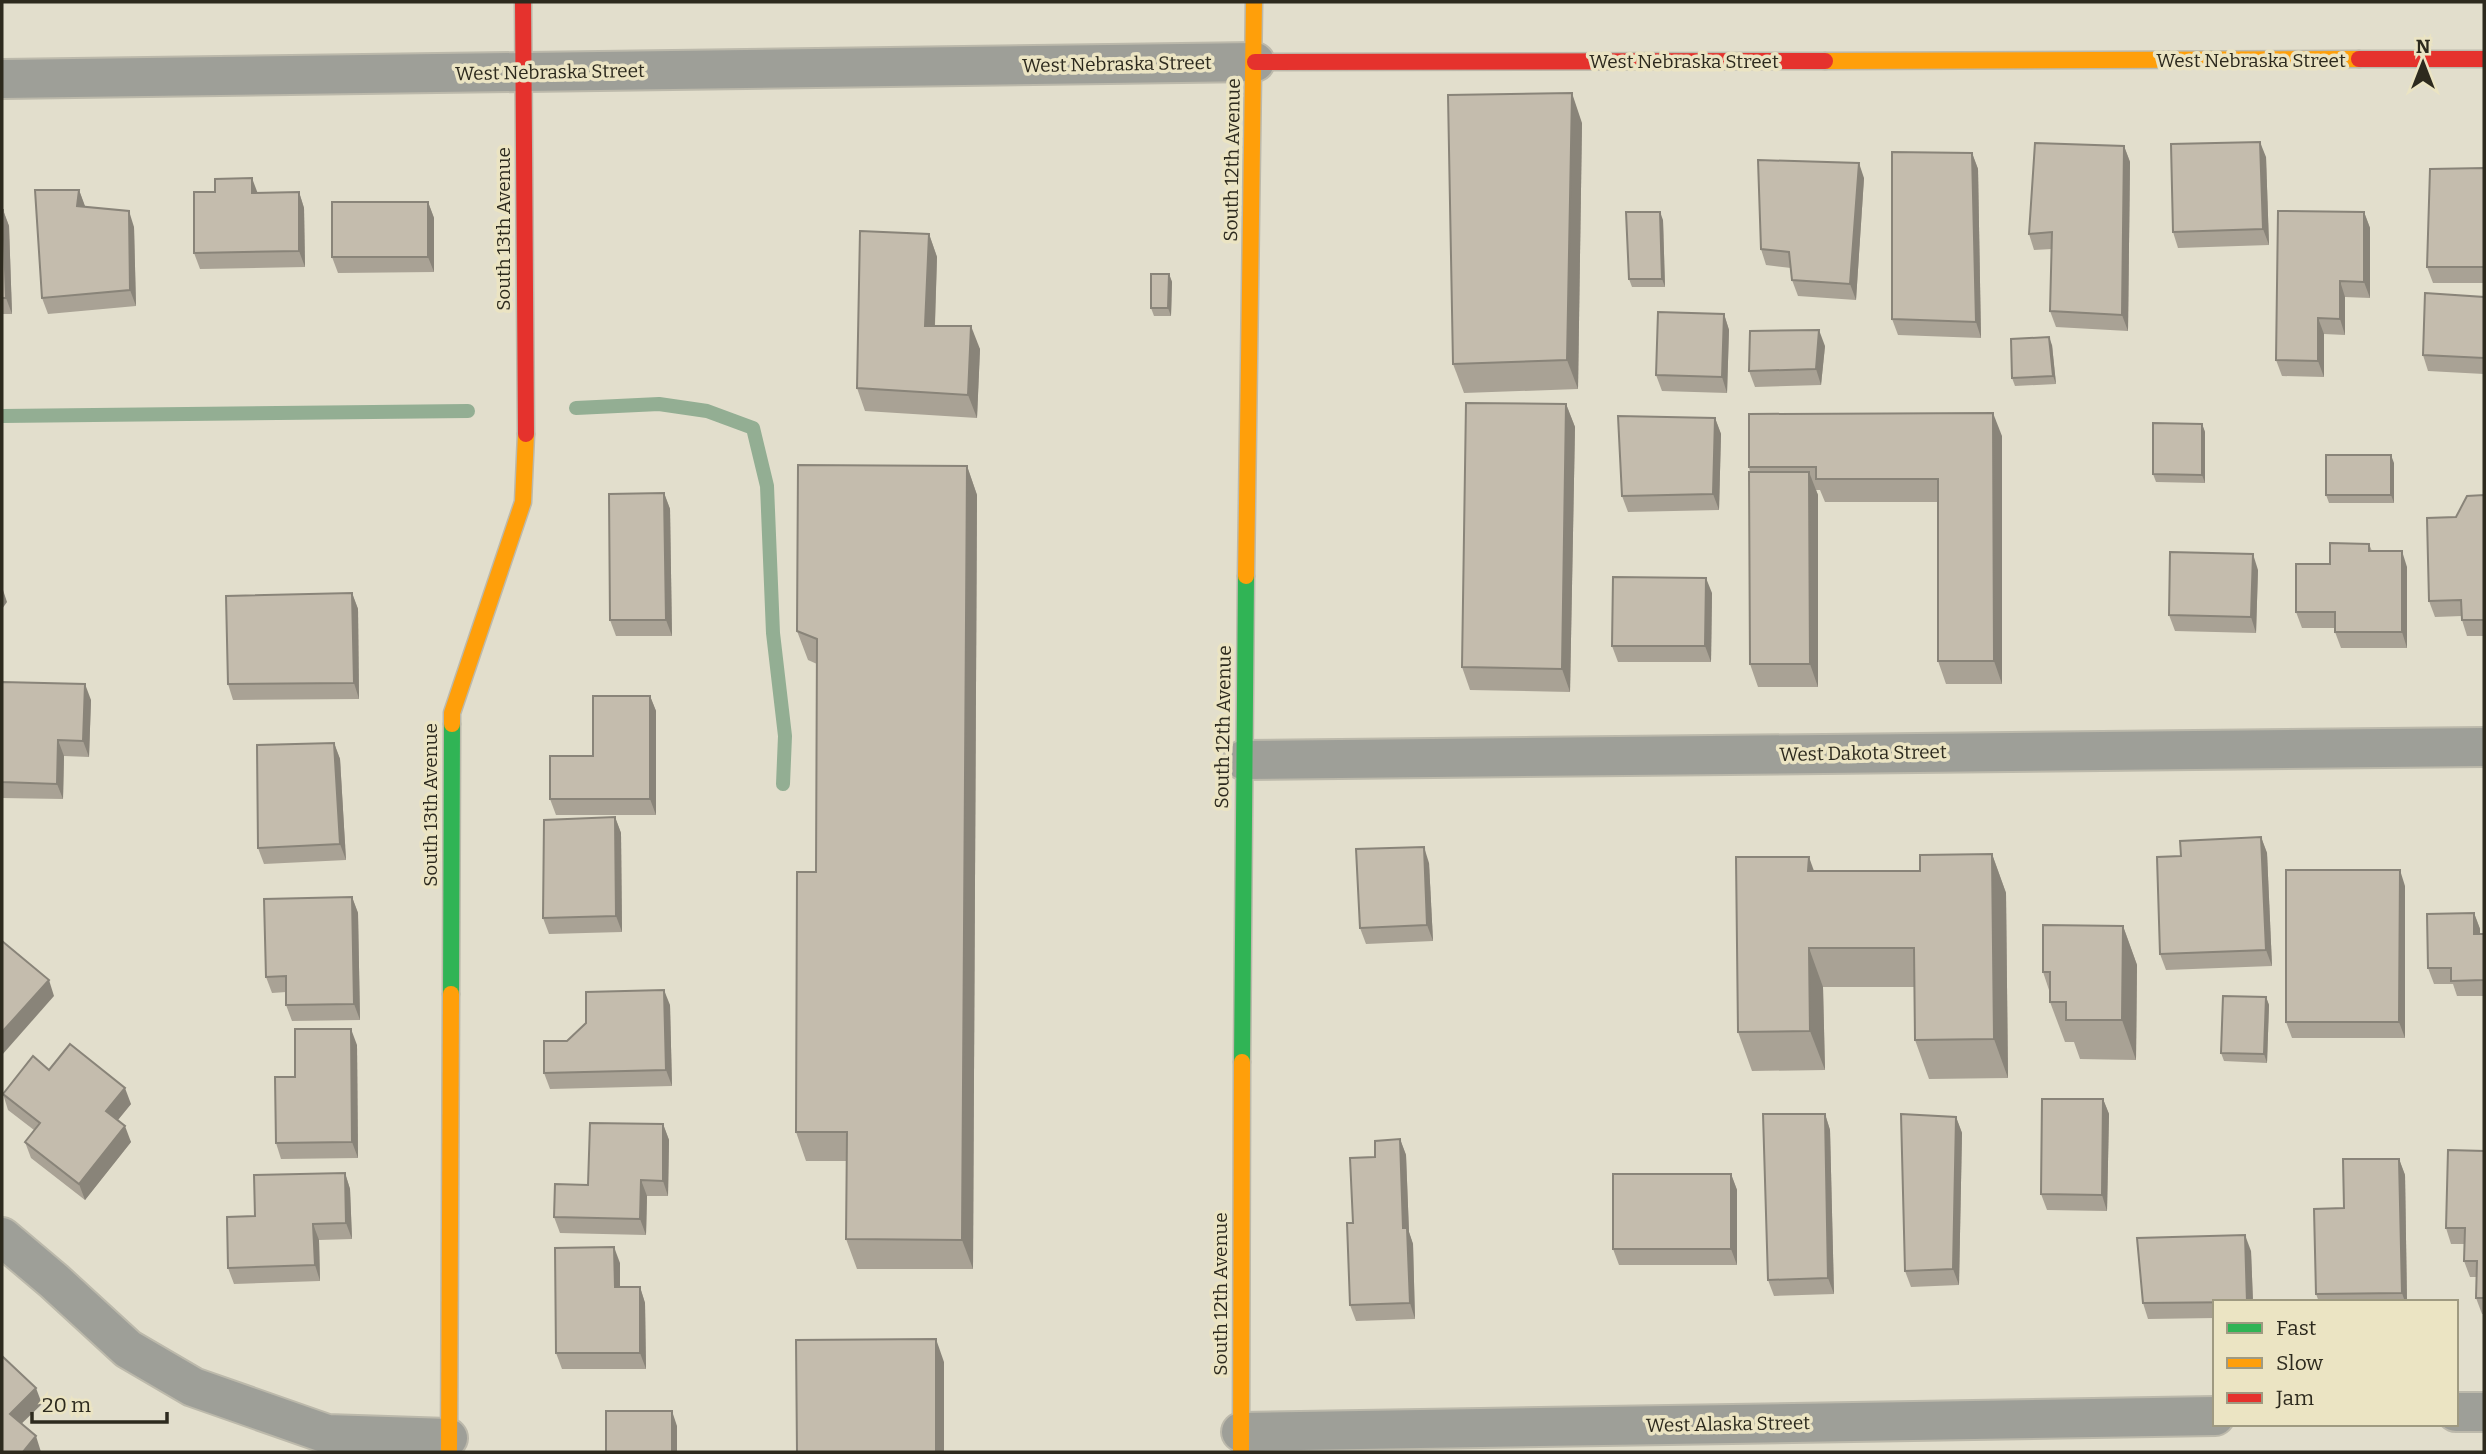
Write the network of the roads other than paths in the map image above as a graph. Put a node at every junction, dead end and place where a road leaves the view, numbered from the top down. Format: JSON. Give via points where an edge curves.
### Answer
{"nodes":[{"id":1,"x":523,"y":2,"type":"edge"},
{"id":2,"x":1254,"y":2,"type":"edge"},
{"id":3,"x":2484,"y":59,"type":"edge"},
{"id":4,"x":1255,"y":62,"type":"junction"},
{"id":5,"x":523,"y":72,"type":"junction"},
{"id":6,"x":2,"y":79,"type":"edge"},
{"id":7,"x":2484,"y":747,"type":"edge"},
{"id":8,"x":1243,"y":760,"type":"junction"},
{"id":9,"x":2,"y":1237,"type":"edge"},
{"id":10,"x":2458,"y":1412,"type":"edge"},
{"id":11,"x":2484,"y":1412,"type":"edge"},
{"id":12,"x":2213,"y":1416,"type":"edge"},
{"id":13,"x":1241,"y":1442,"type":"edge"},
{"id":14,"x":449,"y":1445,"type":"edge"}],
"edges":[{"from":1,"to":5,"type":"street","name":"South 13th Avenue"},
{"from":2,"to":4,"type":"street","name":"South 12th Avenue"},
{"from":3,"to":4,"type":"street","name":"West Nebraska Street"},
{"from":4,"to":5,"type":"street","name":"West Nebraska Street"},
{"from":4,"to":8,"type":"street","name":"South 12th Avenue"},
{"from":5,"to":6,"type":"street","name":"West Nebraska Street"},
{"from":5,"to":14,"type":"street","name":"South 13th Avenue","via":[[523,502],[452,713]]},
{"from":7,"to":8,"type":"street","name":"West Dakota Street"},
{"from":8,"to":13,"type":"street","name":"South 12th Avenue"},
{"from":9,"to":14,"type":"street","via":[[128,1349],[193,1387],[327,1434]]},
{"from":10,"to":11,"type":"street"},
{"from":12,"to":13,"type":"street","name":"West Alaska Street"}]}
